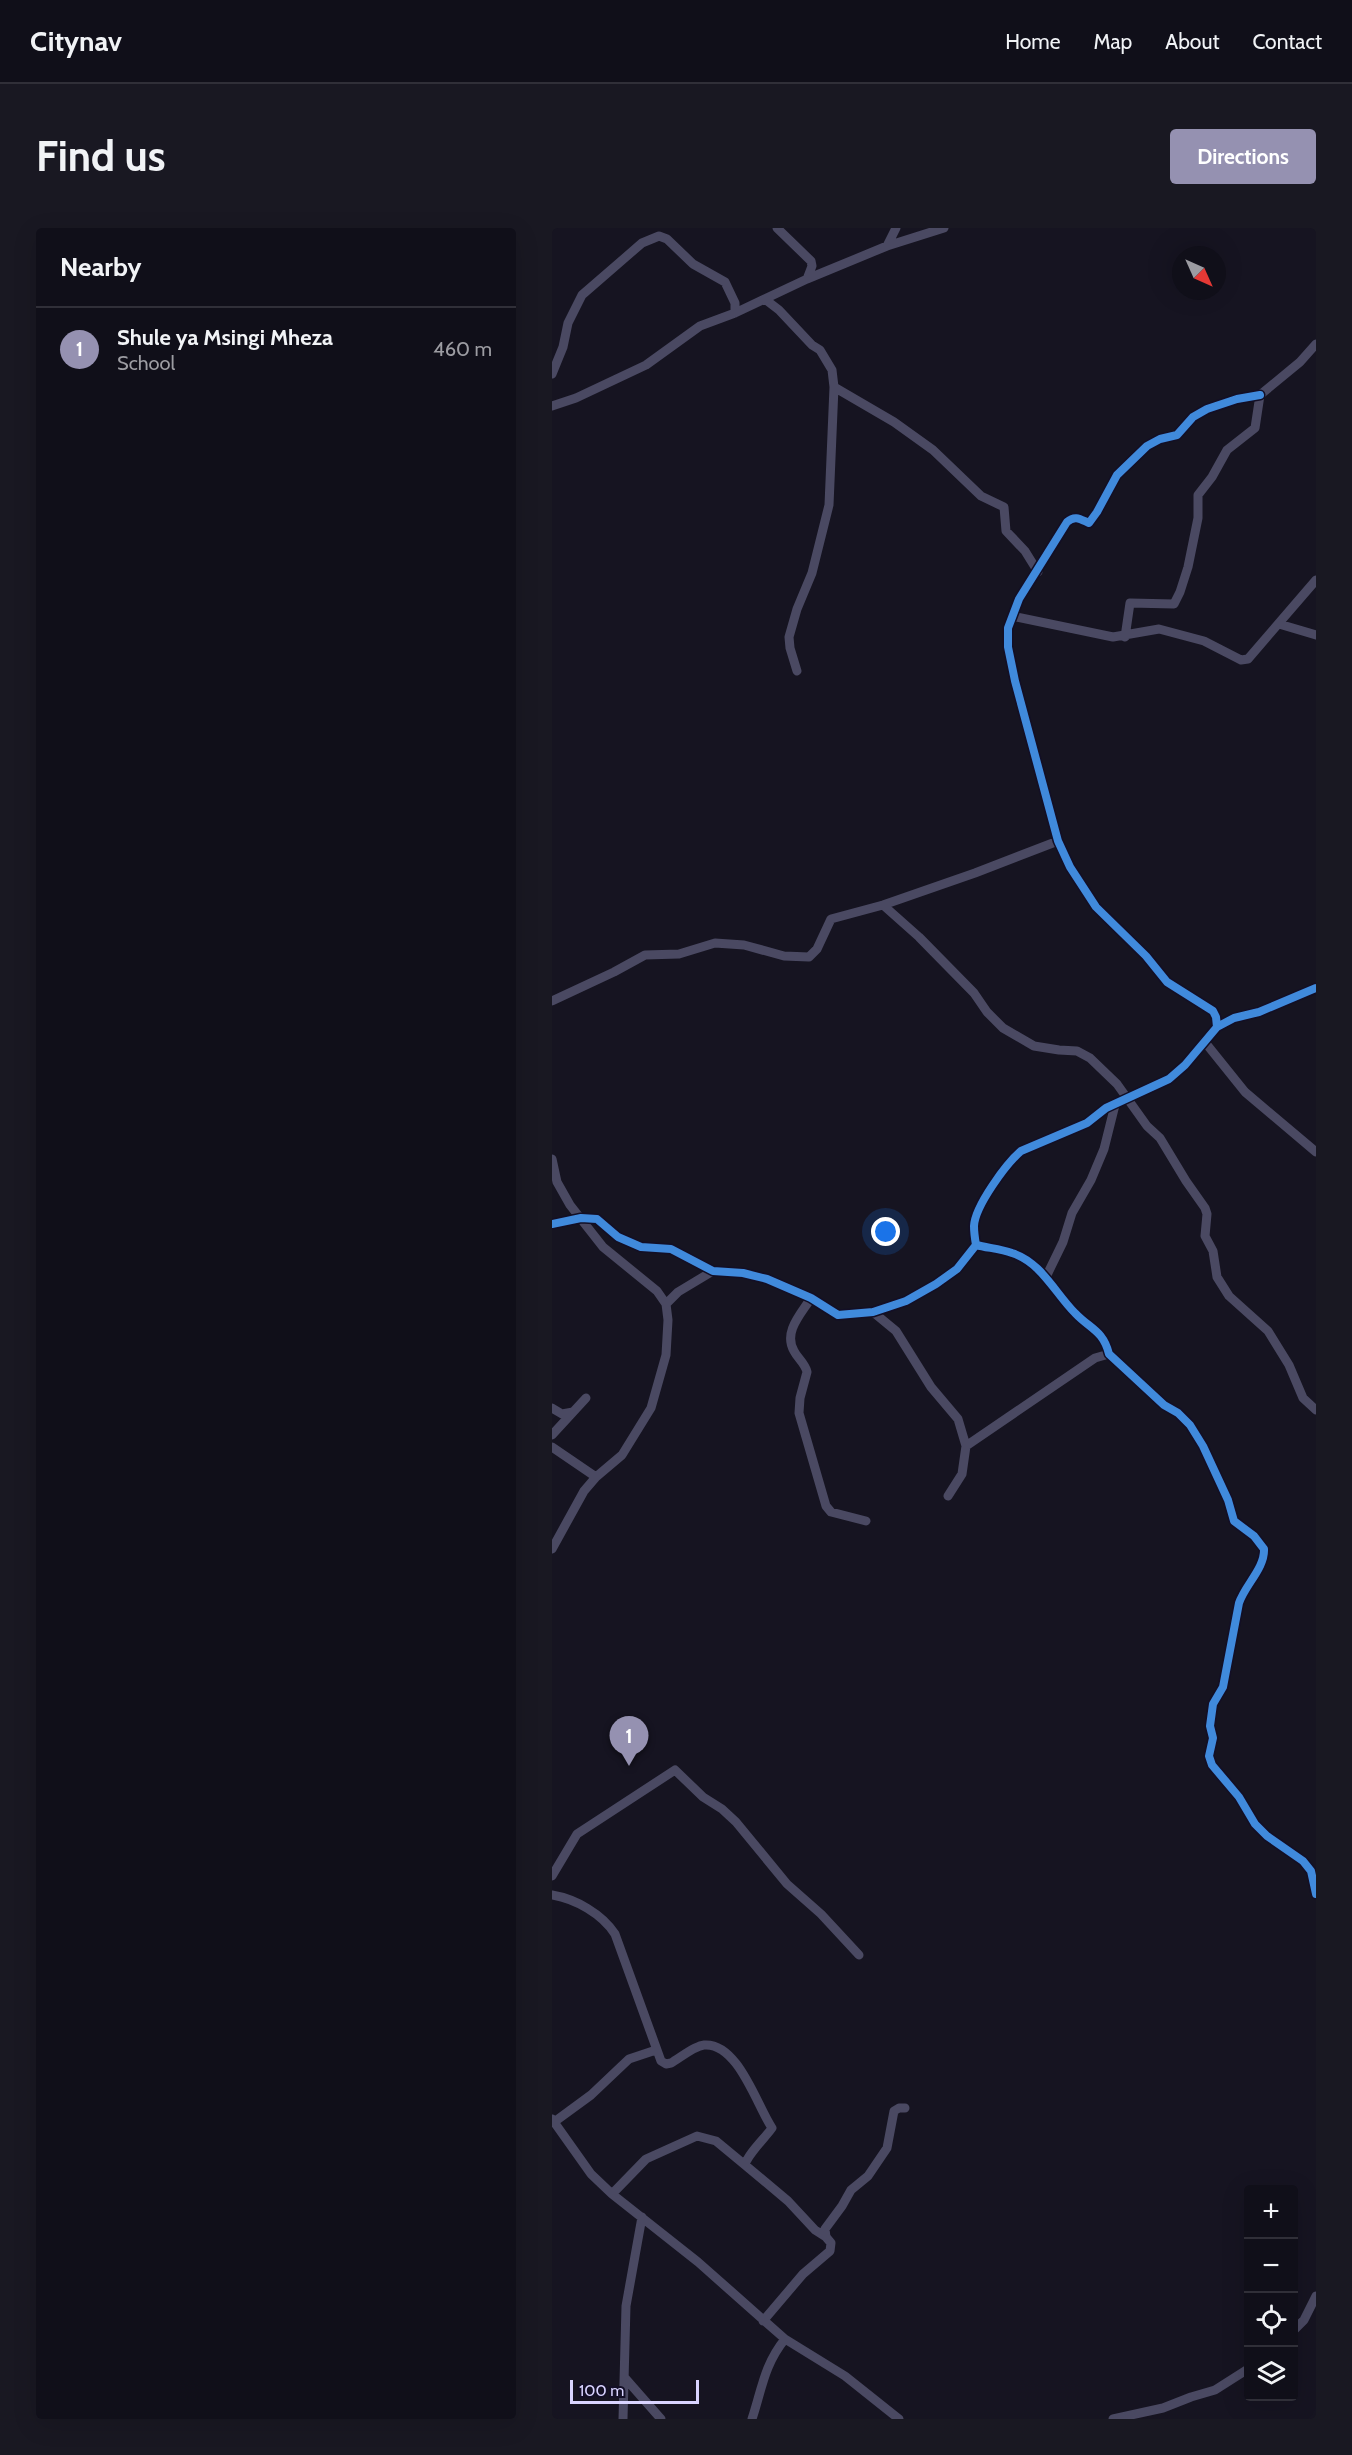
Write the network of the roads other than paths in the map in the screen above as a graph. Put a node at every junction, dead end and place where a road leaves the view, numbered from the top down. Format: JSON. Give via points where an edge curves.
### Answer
{"nodes":[{"id":1,"x":777,"y":228,"type":"edge"},
{"id":2,"x":896,"y":228,"type":"edge"},
{"id":3,"x":944,"y":228,"type":"edge"},
{"id":4,"x":921,"y":231,"type":"edge"},
{"id":5,"x":887,"y":246,"type":"junction"},
{"id":6,"x":807,"y":279,"type":"junction"},
{"id":7,"x":766,"y":300,"type":"junction"},
{"id":8,"x":735,"y":314,"type":"junction"},
{"id":9,"x":1316,"y":344,"type":"edge"},
{"id":10,"x":552,"y":374,"type":"edge"},
{"id":11,"x":834,"y":387,"type":"junction"},
{"id":12,"x":1260,"y":395,"type":"junction"},
{"id":13,"x":552,"y":406,"type":"edge"},
{"id":14,"x":1038,"y":572,"type":"junction"},
{"id":15,"x":1316,"y":580,"type":"edge"},
{"id":16,"x":1012,"y":616,"type":"junction"},
{"id":17,"x":1279,"y":624,"type":"junction"},
{"id":18,"x":1316,"y":635,"type":"edge"},
{"id":19,"x":1125,"y":637,"type":"junction"},
{"id":20,"x":797,"y":671,"type":"dead end"},
{"id":21,"x":1058,"y":841,"type":"junction"},
{"id":22,"x":883,"y":905,"type":"junction"},
{"id":23,"x":1316,"y":988,"type":"edge"},
{"id":24,"x":552,"y":1001,"type":"edge"},
{"id":25,"x":1217,"y":1027,"type":"junction"},
{"id":26,"x":1204,"y":1041,"type":"junction"},
{"id":27,"x":1129,"y":1099,"type":"junction"},
{"id":28,"x":1115,"y":1105,"type":"junction"},
{"id":29,"x":1316,"y":1152,"type":"edge"},
{"id":30,"x":552,"y":1160,"type":"edge"},
{"id":31,"x":581,"y":1218,"type":"junction"},
{"id":32,"x":552,"y":1224,"type":"edge"},
{"id":33,"x":976,"y":1245,"type":"junction"},
{"id":34,"x":713,"y":1271,"type":"junction"},
{"id":35,"x":1046,"y":1277,"type":"junction"},
{"id":36,"x":811,"y":1298,"type":"junction"},
{"id":37,"x":666,"y":1304,"type":"junction"},
{"id":38,"x":873,"y":1312,"type":"junction"},
{"id":39,"x":1109,"y":1354,"type":"junction"},
{"id":40,"x":586,"y":1398,"type":"dead end"},
{"id":41,"x":552,"y":1408,"type":"edge"},
{"id":42,"x":1316,"y":1410,"type":"edge"},
{"id":43,"x":573,"y":1412,"type":"junction"},
{"id":44,"x":552,"y":1435,"type":"edge"},
{"id":45,"x":966,"y":1446,"type":"junction"},
{"id":46,"x":552,"y":1447,"type":"edge"},
{"id":47,"x":596,"y":1477,"type":"junction"},
{"id":48,"x":948,"y":1496,"type":"dead end"},
{"id":49,"x":866,"y":1521,"type":"dead end"},
{"id":50,"x":552,"y":1549,"type":"edge"},
{"id":51,"x":552,"y":1876,"type":"edge"},
{"id":52,"x":1316,"y":1894,"type":"edge"},
{"id":53,"x":552,"y":1895,"type":"edge"},
{"id":54,"x":859,"y":1955,"type":"dead end"},
{"id":55,"x":656,"y":2050,"type":"junction"},
{"id":56,"x":905,"y":2108,"type":"dead end"},
{"id":57,"x":553,"y":2121,"type":"edge"},
{"id":58,"x":745,"y":2165,"type":"junction"},
{"id":59,"x":612,"y":2194,"type":"junction"},
{"id":60,"x":642,"y":2217,"type":"junction"},
{"id":61,"x":826,"y":2237,"type":"junction"},
{"id":62,"x":1316,"y":2295,"type":"edge"},
{"id":63,"x":763,"y":2321,"type":"junction"},
{"id":64,"x":1298,"y":2325,"type":"edge"},
{"id":65,"x":785,"y":2338,"type":"junction"},
{"id":66,"x":1244,"y":2372,"type":"edge"},
{"id":67,"x":625,"y":2378,"type":"junction"},
{"id":68,"x":623,"y":2419,"type":"edge"},
{"id":69,"x":661,"y":2419,"type":"edge"},
{"id":70,"x":752,"y":2419,"type":"edge"},
{"id":71,"x":899,"y":2419,"type":"edge"},
{"id":72,"x":1113,"y":2419,"type":"edge"}],
"edges":[{"from":1,"to":6,"type":"street","via":[[811,261]]},
{"from":2,"to":5,"type":"street"},
{"from":3,"to":4,"type":"street"},
{"from":4,"to":5,"type":"street"},
{"from":5,"to":6,"type":"street"},
{"from":6,"to":7,"type":"street"},
{"from":7,"to":8,"type":"street"},
{"from":7,"to":11,"type":"street","via":[[820,350],[832,370]]},
{"from":8,"to":10,"type":"street","via":[[735,303],[725,282],[693,264],[667,239],[650,238],[582,295],[568,323]]},
{"from":8,"to":13,"type":"street","via":[[700,326],[646,365]]},
{"from":9,"to":12,"type":"street"},
{"from":11,"to":14,"type":"street","via":[[894,422],[933,450],[981,496],[1004,507],[1006,531]]},
{"from":11,"to":20,"type":"street","via":[[829,505],[812,573],[789,638]]},
{"from":12,"to":14,"type":"street","via":[[1207,409],[1193,417],[1177,435],[1147,446],[1117,475],[1089,523],[1077,518],[1067,522]]},
{"from":12,"to":19,"type":"street","via":[[1255,428],[1227,450],[1198,495],[1198,518],[1174,604],[1130,603]]},
{"from":14,"to":16,"type":"street"},
{"from":15,"to":17,"type":"street"},
{"from":16,"to":19,"type":"street"},
{"from":16,"to":21,"type":"street","via":[[1008,647]]},
{"from":17,"to":18,"type":"street"},
{"from":17,"to":19,"type":"street","via":[[1248,659],[1241,660],[1204,641],[1160,629]]},
{"from":21,"to":22,"type":"street"},
{"from":21,"to":25,"type":"street","via":[[1096,906],[1167,982],[1213,1011]]},
{"from":22,"to":24,"type":"street","via":[[831,919],[809,957],[715,943],[679,954],[645,955]]},
{"from":22,"to":27,"type":"street","via":[[974,993],[1003,1028],[1034,1046],[1077,1051],[1090,1058]]},
{"from":23,"to":25,"type":"street"},
{"from":25,"to":26,"type":"street"},
{"from":26,"to":27,"type":"street","via":[[1169,1079]]},
{"from":26,"to":29,"type":"street","via":[[1245,1092]]},
{"from":27,"to":28,"type":"street"},
{"from":27,"to":42,"type":"street","via":[[1160,1138],[1205,1208],[1205,1236],[1216,1261],[1217,1277],[1229,1296],[1268,1331],[1303,1398]]},
{"from":28,"to":33,"type":"street","via":[[1088,1124],[1021,1151],[1013,1159],[978,1209],[974,1226]]},
{"from":28,"to":35,"type":"street","via":[[1092,1180],[1072,1213],[1064,1242]]},
{"from":30,"to":31,"type":"street","via":[[557,1182]]},
{"from":31,"to":32,"type":"street"},
{"from":31,"to":34,"type":"street","via":[[597,1219],[618,1238],[641,1247],[670,1249]]},
{"from":31,"to":37,"type":"street","via":[[603,1247],[649,1283]]},
{"from":33,"to":35,"type":"street","via":[[1014,1253]]},
{"from":33,"to":38,"type":"street","via":[[957,1269],[936,1284],[906,1301]]},
{"from":34,"to":36,"type":"street","via":[[767,1279]]},
{"from":34,"to":37,"type":"street"},
{"from":35,"to":39,"type":"street","via":[[1076,1314],[1098,1331]]},
{"from":36,"to":38,"type":"street","via":[[838,1316]]},
{"from":36,"to":49,"type":"street","via":[[792,1325],[790,1341],[807,1372],[799,1413],[826,1506],[831,1512]]},
{"from":37,"to":47,"type":"street","via":[[666,1355],[651,1408],[622,1455]]},
{"from":38,"to":45,"type":"street","via":[[896,1331],[930,1387],[958,1419]]},
{"from":39,"to":45,"type":"street","via":[[1095,1358]]},
{"from":39,"to":52,"type":"street","via":[[1190,1425],[1228,1500],[1234,1521],[1264,1549],[1262,1561],[1239,1604],[1223,1687],[1213,1704],[1209,1756],[1255,1824],[1311,1871]]},
{"from":40,"to":43,"type":"street"},
{"from":41,"to":43,"type":"street","via":[[562,1413]]},
{"from":43,"to":44,"type":"street"},
{"from":45,"to":48,"type":"street","via":[[962,1474]]},
{"from":46,"to":47,"type":"street"},
{"from":47,"to":50,"type":"street"},
{"from":51,"to":54,"type":"street","via":[[577,1834],[675,1770],[736,1822],[787,1884]]},
{"from":53,"to":55,"type":"street","via":[[567,1897],[606,1921],[615,1934]]},
{"from":55,"to":57,"type":"street","via":[[629,2059],[591,2095]]},
{"from":55,"to":58,"type":"street","via":[[666,2064],[702,2045],[714,2045],[742,2071],[772,2128]]},
{"from":56,"to":61,"type":"street","via":[[894,2111],[886,2148],[828,2223]]},
{"from":57,"to":59,"type":"street","via":[[591,2174]]},
{"from":58,"to":59,"type":"street","via":[[716,2140],[697,2136],[646,2159]]},
{"from":58,"to":61,"type":"street"},
{"from":59,"to":60,"type":"street"},
{"from":60,"to":63,"type":"street"},
{"from":60,"to":67,"type":"street","via":[[626,2306]]},
{"from":61,"to":63,"type":"street","via":[[831,2243],[830,2251],[803,2274]]},
{"from":62,"to":64,"type":"street"},
{"from":63,"to":65,"type":"street"},
{"from":65,"to":70,"type":"street","via":[[763,2376]]},
{"from":65,"to":71,"type":"street","via":[[845,2376]]},
{"from":66,"to":72,"type":"street","via":[[1215,2390],[1163,2408]]},
{"from":67,"to":68,"type":"street"},
{"from":67,"to":69,"type":"street"}]}
